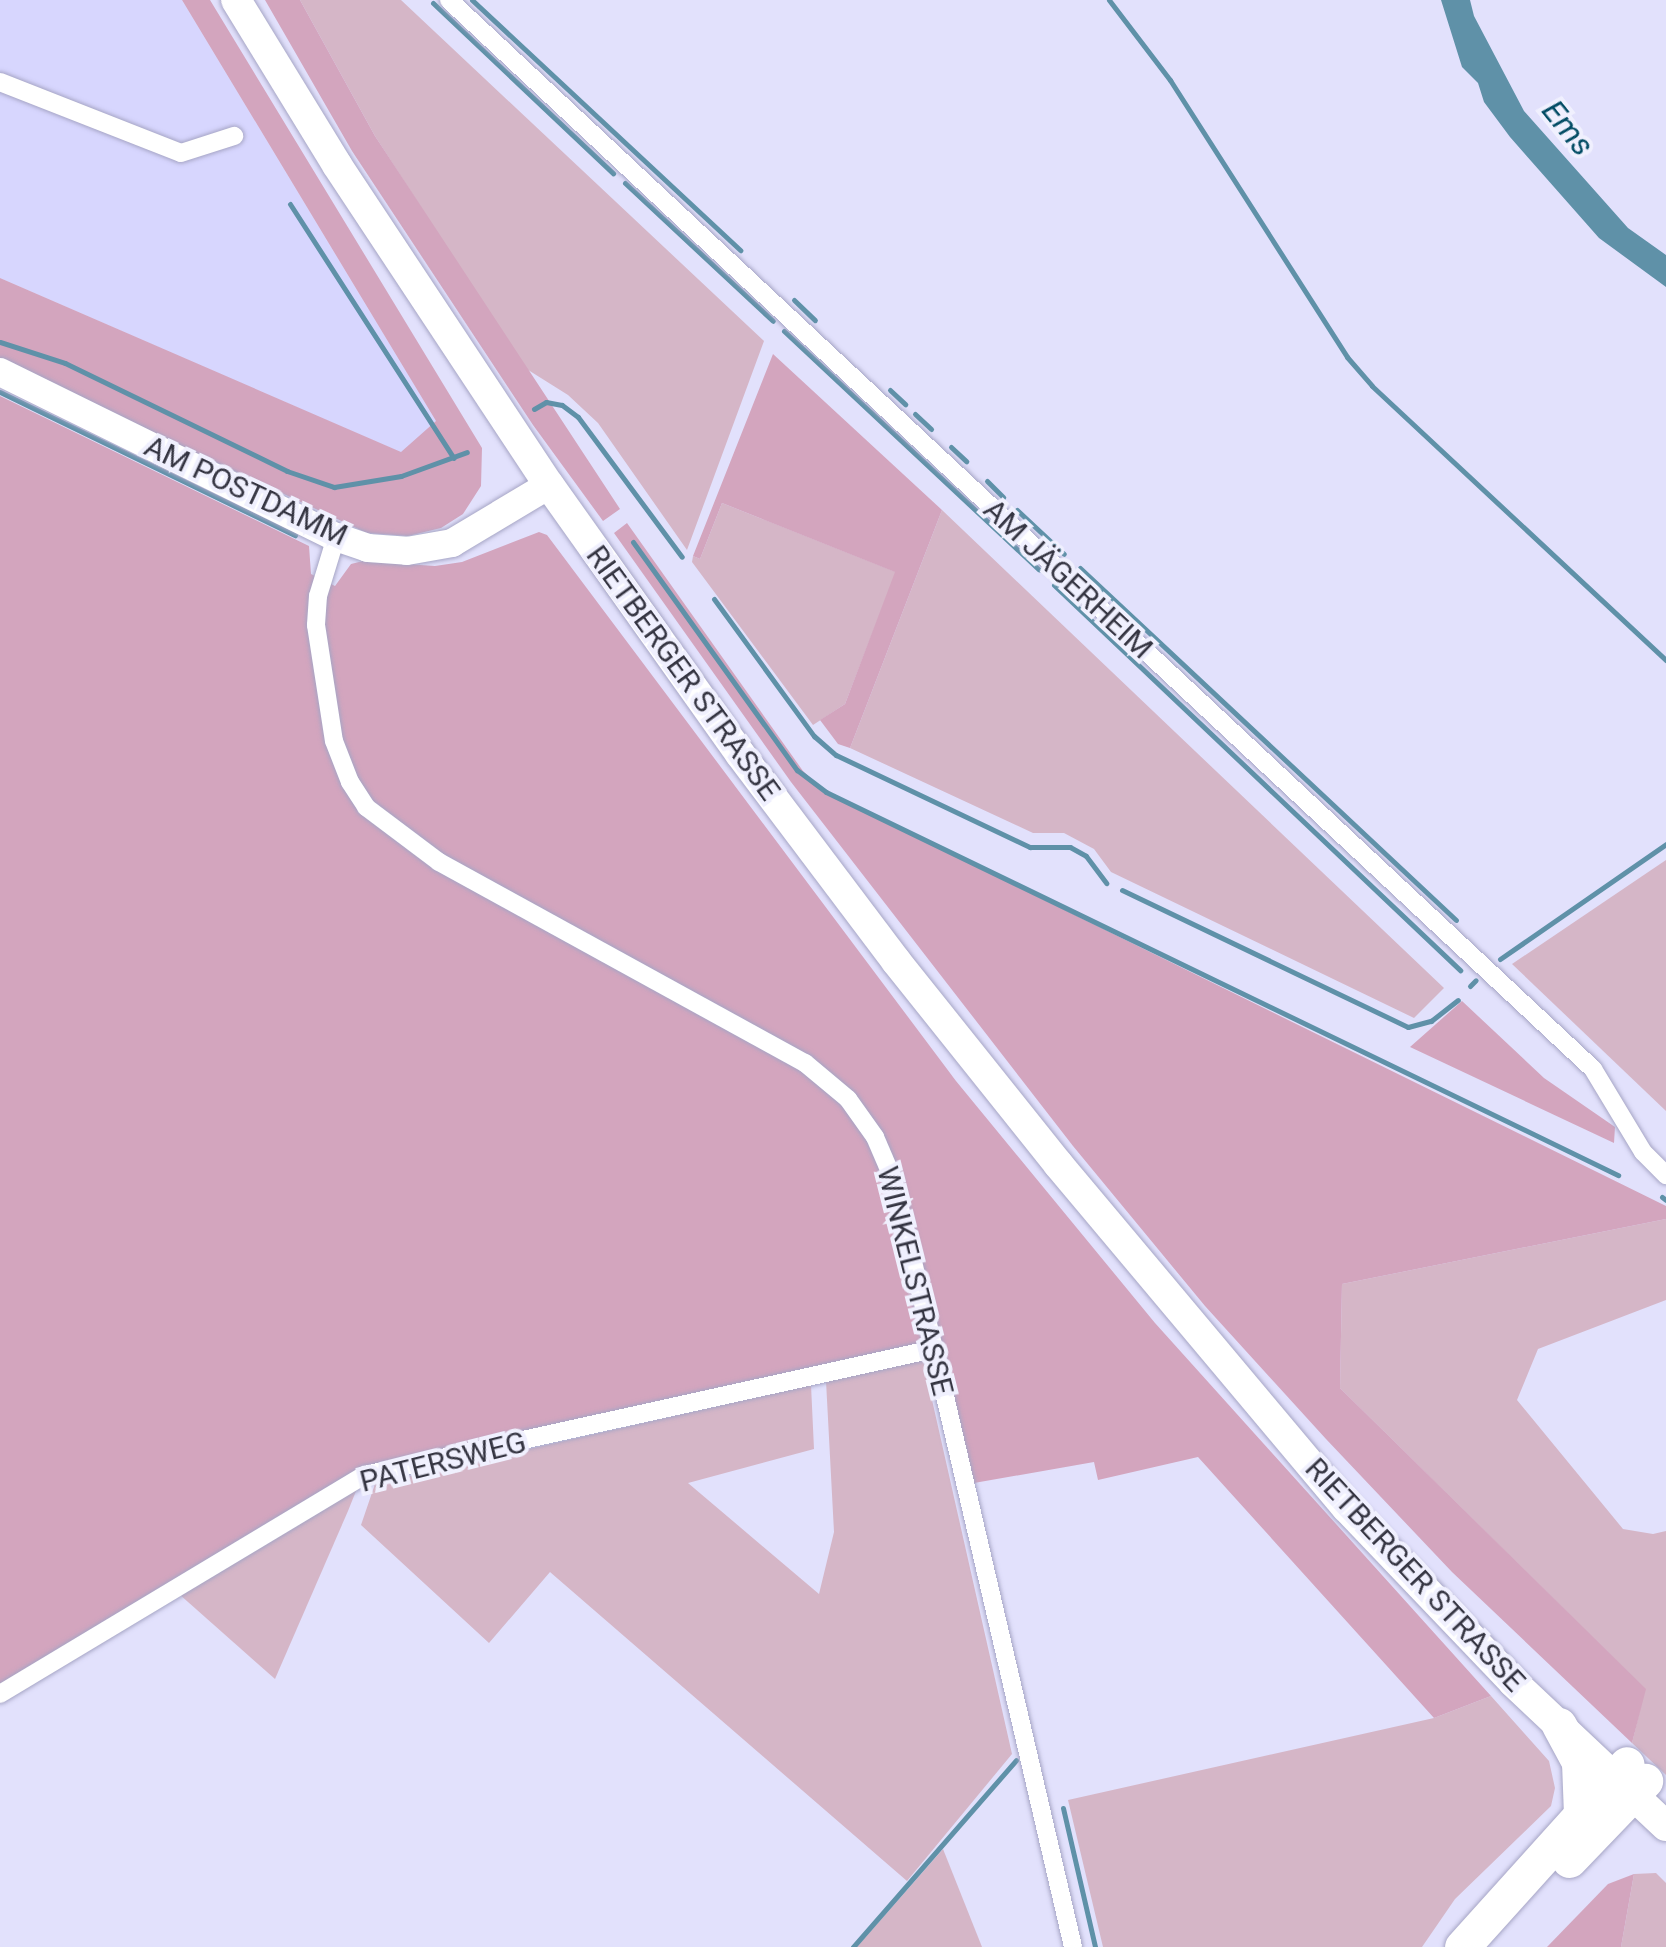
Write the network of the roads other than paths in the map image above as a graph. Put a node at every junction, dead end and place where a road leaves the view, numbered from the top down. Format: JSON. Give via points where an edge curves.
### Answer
{"nodes":[{"id":1,"x":236,"y":0,"type":"edge"},
{"id":2,"x":450,"y":0,"type":"edge"},
{"id":3,"x":0,"y":82,"type":"edge"},
{"id":4,"x":234,"y":136,"type":"dead end"},
{"id":5,"x":0,"y":372,"type":"edge"},
{"id":6,"x":549,"y":485,"type":"junction"},
{"id":7,"x":336,"y":537,"type":"junction"},
{"id":8,"x":1666,"y":1175,"type":"edge"},
{"id":9,"x":1181,"y":1308,"type":"junction"},
{"id":10,"x":934,"y":1349,"type":"junction"},
{"id":11,"x":0,"y":1694,"type":"edge"},
{"id":12,"x":1559,"y":1726,"type":"junction"},
{"id":13,"x":1637,"y":1784,"type":"edge"},
{"id":14,"x":1581,"y":1814,"type":"junction"},
{"id":15,"x":1666,"y":1826,"type":"edge"},
{"id":16,"x":1072,"y":1947,"type":"edge"},
{"id":17,"x":1462,"y":1947,"type":"edge"},
{"id":18,"x":1491,"y":1947,"type":"edge"}],
"edges":[{"from":1,"to":6,"type":"main road","name":"RIETBERGER STRASSE"},
{"from":2,"to":8,"type":"street","name":"AM JÄGERHEIM","via":[[1592,1069],[1642,1152]]},
{"from":3,"to":4,"type":"street","via":[[181,153]]},
{"from":5,"to":7,"type":"street","name":"AM POSTDAMM"},
{"from":6,"to":7,"type":"street","name":"AM POSTDAMM","via":[[470,536],[429,549],[368,548]]},
{"from":6,"to":9,"type":"main road","name":"RIETBERGER STRASSE","via":[[896,961]]},
{"from":7,"to":10,"type":"street","name":"WINKELSTRASSE","via":[[316,625],[334,741],[366,807],[420,851],[805,1063],[835,1086],[885,1157]]},
{"from":9,"to":12,"type":"main road","name":"RIETBERGER STRASSE","via":[[1422,1592]]},
{"from":9,"to":13,"type":"main road","name":"RIETBERGER STRASSE"},
{"from":10,"to":11,"type":"street","name":"PATERSWEG","via":[[365,1475]]},
{"from":10,"to":16,"type":"street","name":"WINKELSTRASSE"},
{"from":12,"to":13,"type":"main road","name":"RIETBERGER STRASSE"},
{"from":12,"to":14,"type":"highway","via":[[1579,1762]]},
{"from":13,"to":14,"type":"highway"},
{"from":13,"to":15,"type":"main road","name":"RIETBERGER STRASSE"},
{"from":13,"to":18,"type":"highway"},
{"from":14,"to":17,"type":"highway"}]}
